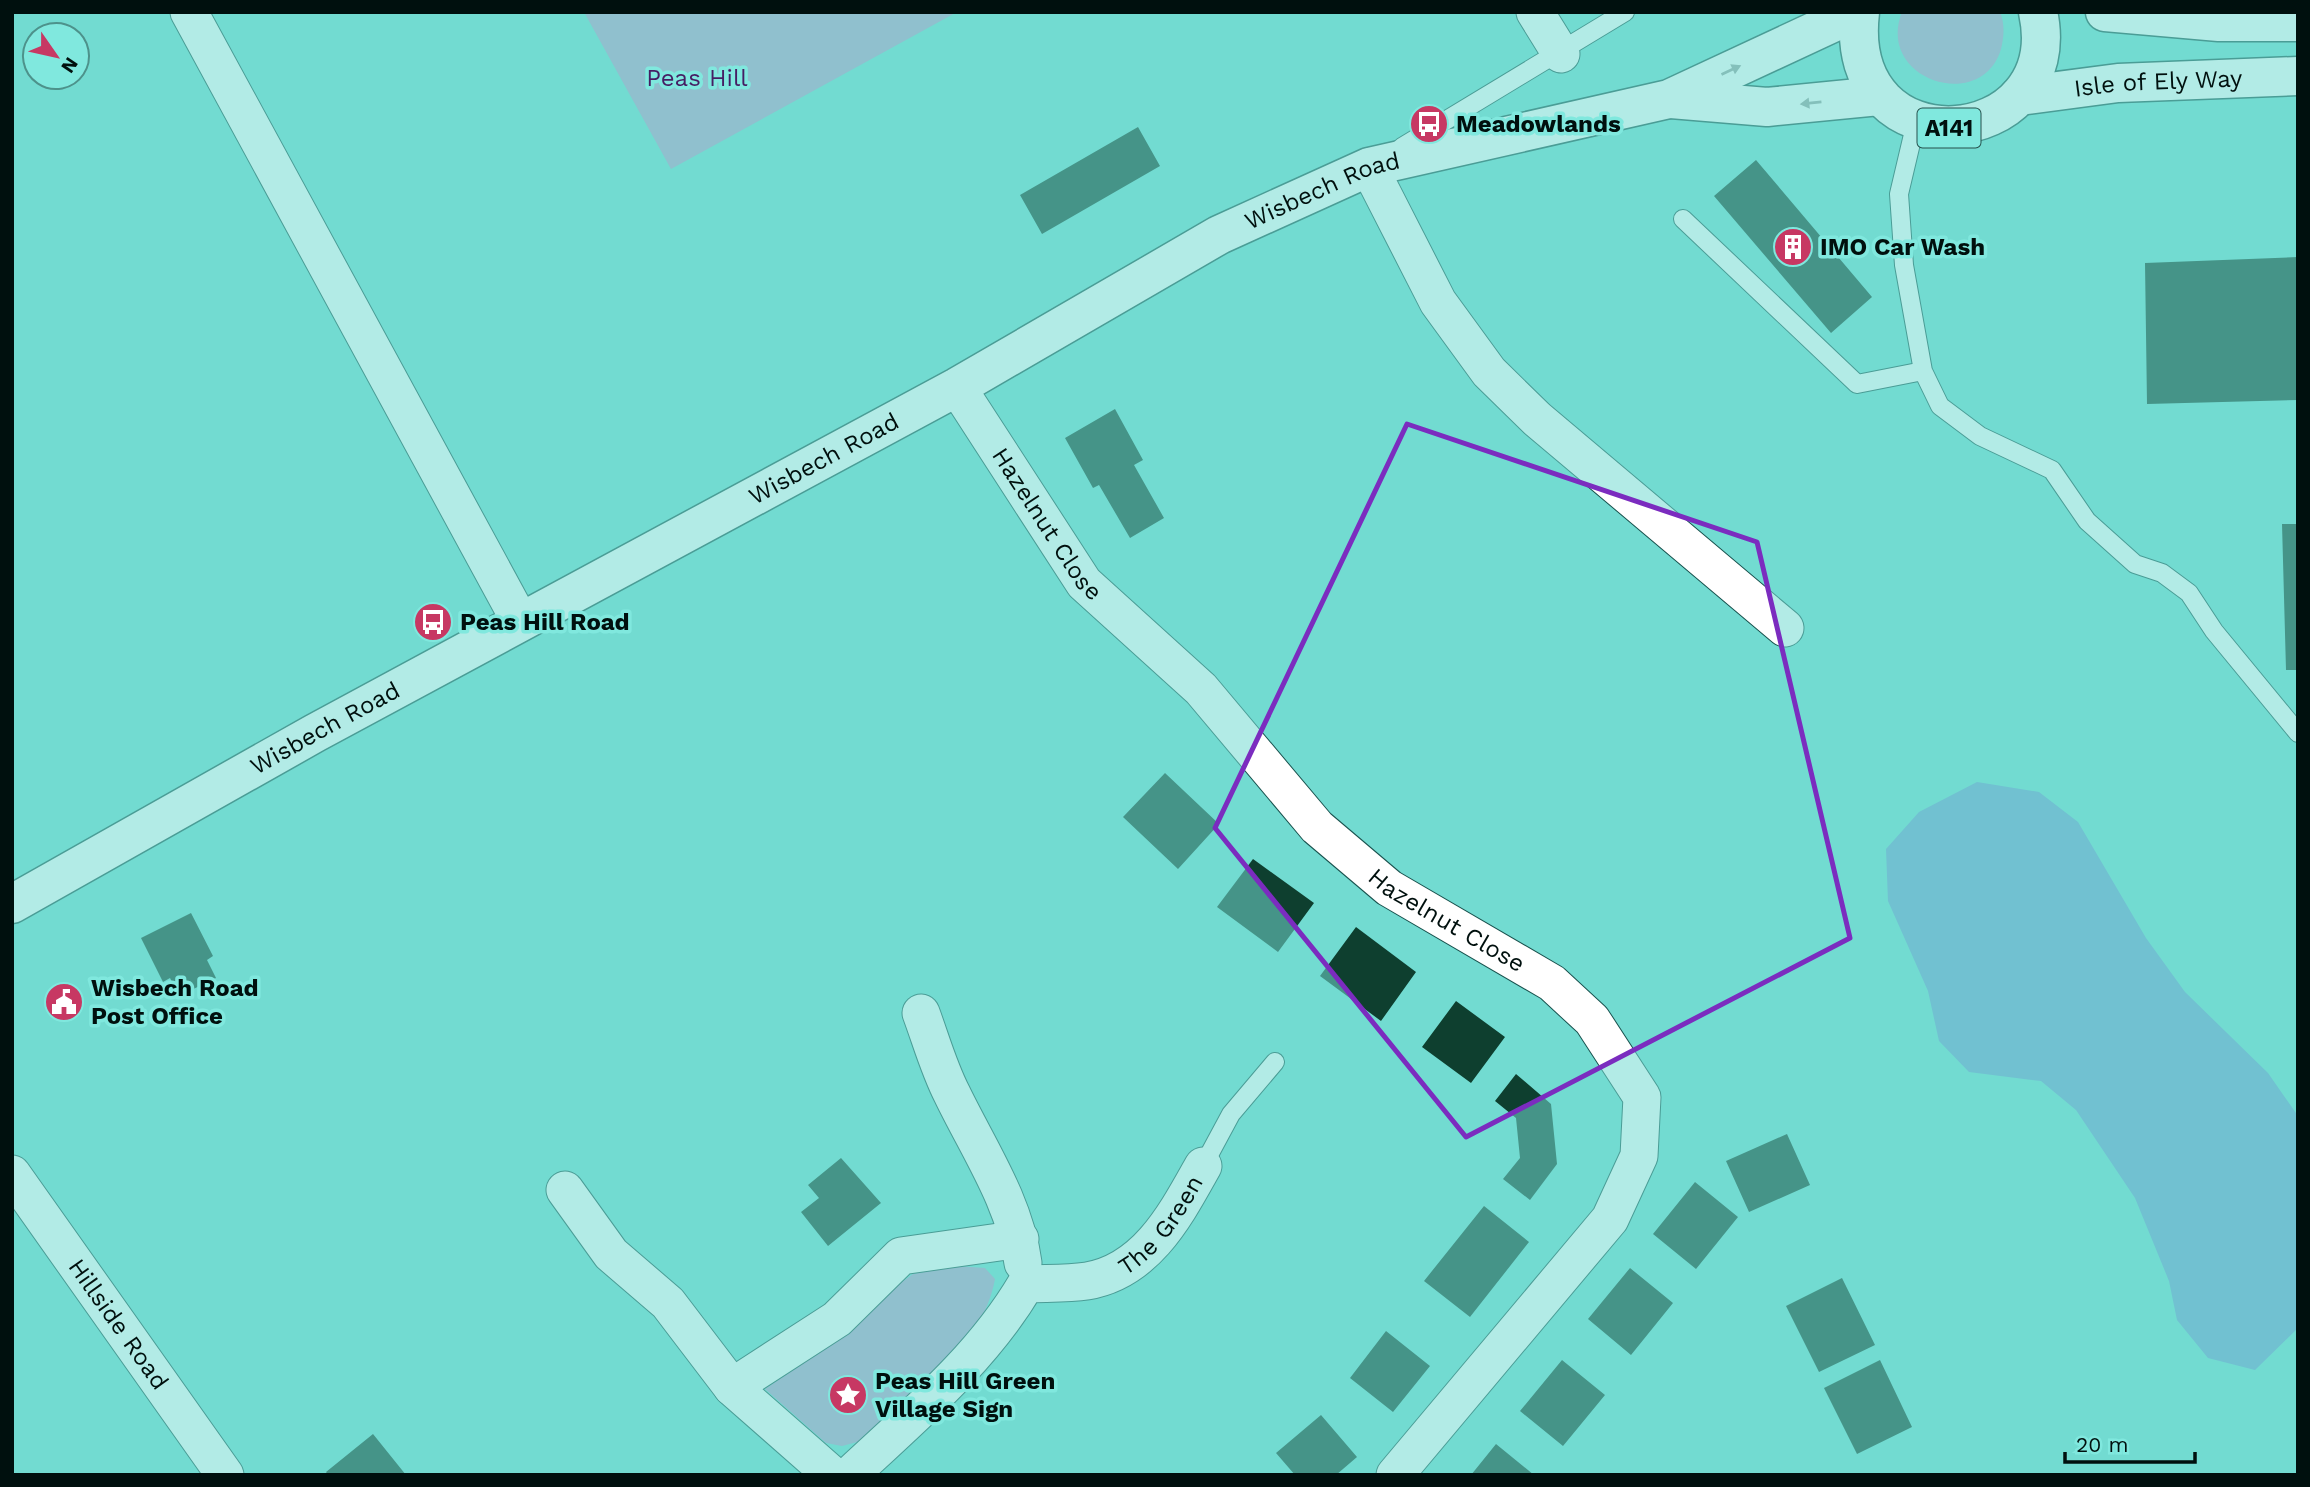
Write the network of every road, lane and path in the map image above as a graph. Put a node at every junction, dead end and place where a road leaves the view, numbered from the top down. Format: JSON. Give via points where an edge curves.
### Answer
{"nodes":[{"id":1,"x":189,"y":12,"type":"edge"},
{"id":2,"x":1535,"y":12,"type":"edge"},
{"id":3,"x":1625,"y":12,"type":"edge"},
{"id":4,"x":1858,"y":12,"type":"edge"},
{"id":5,"x":2038,"y":12,"type":"edge"},
{"id":6,"x":2105,"y":12,"type":"edge"},
{"id":7,"x":2298,"y":22,"type":"edge"},
{"id":8,"x":1561,"y":54,"type":"junction"},
{"id":9,"x":2298,"y":76,"type":"edge"},
{"id":10,"x":1879,"y":96,"type":"junction"},
{"id":11,"x":2019,"y":96,"type":"junction"},
{"id":12,"x":1669,"y":99,"type":"junction"},
{"id":13,"x":1916,"y":122,"type":"junction"},
{"id":14,"x":1368,"y":167,"type":"junction"},
{"id":15,"x":1683,"y":219,"type":"dead end"},
{"id":16,"x":1923,"y":372,"type":"junction"},
{"id":17,"x":957,"y":387,"type":"junction"},
{"id":18,"x":520,"y":621,"type":"junction"},
{"id":19,"x":1784,"y":628,"type":"dead end"},
{"id":20,"x":2298,"y":733,"type":"edge"},
{"id":21,"x":12,"y":904,"type":"edge"},
{"id":22,"x":921,"y":1013,"type":"dead end"},
{"id":23,"x":1275,"y":1062,"type":"dead end"},
{"id":24,"x":1203,"y":1166,"type":"joint"},
{"id":25,"x":12,"y":1174,"type":"edge"},
{"id":26,"x":565,"y":1190,"type":"dead end"},
{"id":27,"x":1020,"y":1240,"type":"junction"},
{"id":28,"x":1026,"y":1284,"type":"junction"},
{"id":29,"x":732,"y":1387,"type":"junction"},
{"id":30,"x":225,"y":1475,"type":"edge"},
{"id":31,"x":832,"y":1475,"type":"edge"},
{"id":32,"x":850,"y":1475,"type":"edge"},
{"id":33,"x":1395,"y":1475,"type":"edge"}],
"edges":[{"from":1,"to":18,"type":"street"},
{"from":2,"to":8,"type":"street"},
{"from":3,"to":8,"type":"lane"},
{"from":4,"to":10,"type":"main road","number":"A141","via":[[1857,40],[1864,70]]},
{"from":12,"to":4,"type":"main road","name":"Wisbech Road","one_way":true},
{"from":5,"to":11,"type":"main road","number":"A141","via":[[2040,52],[2033,76]]},
{"from":6,"to":7,"type":"main road","via":[[2218,22]]},
{"from":8,"to":14,"type":"lane"},
{"from":9,"to":11,"type":"main road","name":"Isle of Ely Way","number":"A141","via":[[2118,83]]},
{"from":10,"to":12,"type":"main road","name":"Wisbech Road","one_way":true,"via":[[1767,107]]},
{"from":10,"to":13,"type":"main road","number":"A141"},
{"from":11,"to":13,"type":"main road","number":"A141","via":[[1997,114],[1972,125],[1944,128]]},
{"from":12,"to":14,"type":"main road","name":"Wisbech Road"},
{"from":13,"to":16,"type":"lane","via":[[1899,194],[1905,265]]},
{"from":14,"to":17,"type":"main road","name":"Wisbech Road","via":[[1219,235]]},
{"from":14,"to":19,"type":"street","via":[[1438,302],[1489,373]]},
{"from":15,"to":16,"type":"lane","via":[[1857,384]]},
{"from":16,"to":20,"type":"lane","via":[[1940,406],[1980,436],[2052,470],[2087,522],[2135,564],[2162,573],[2189,593],[2214,631]]},
{"from":17,"to":18,"type":"main road","name":"Wisbech Road"},
{"from":17,"to":33,"type":"street","name":"Hazelnut Close","via":[[1084,583],[1201,690],[1317,827],[1389,888],[1552,983],[1592,1020],[1642,1097],[1639,1156],[1610,1219]]},
{"from":18,"to":21,"type":"main road","name":"Wisbech Road"},
{"from":22,"to":27,"type":"street","via":[[951,1092],[989,1164]]},
{"from":23,"to":24,"type":"lane","name":"The Green","via":[[1231,1114]]},
{"from":24,"to":28,"type":"street","name":"The Green","via":[[1170,1225],[1137,1260],[1089,1281]]},
{"from":25,"to":30,"type":"street","name":"Hillside Road"},
{"from":26,"to":29,"type":"street","via":[[611,1254],[668,1303]]},
{"from":27,"to":28,"type":"street"},
{"from":27,"to":29,"type":"street","via":[[901,1256],[837,1319]]},
{"from":28,"to":32,"type":"street","via":[[1005,1320],[938,1392]]},
{"from":29,"to":31,"type":"street"}]}
